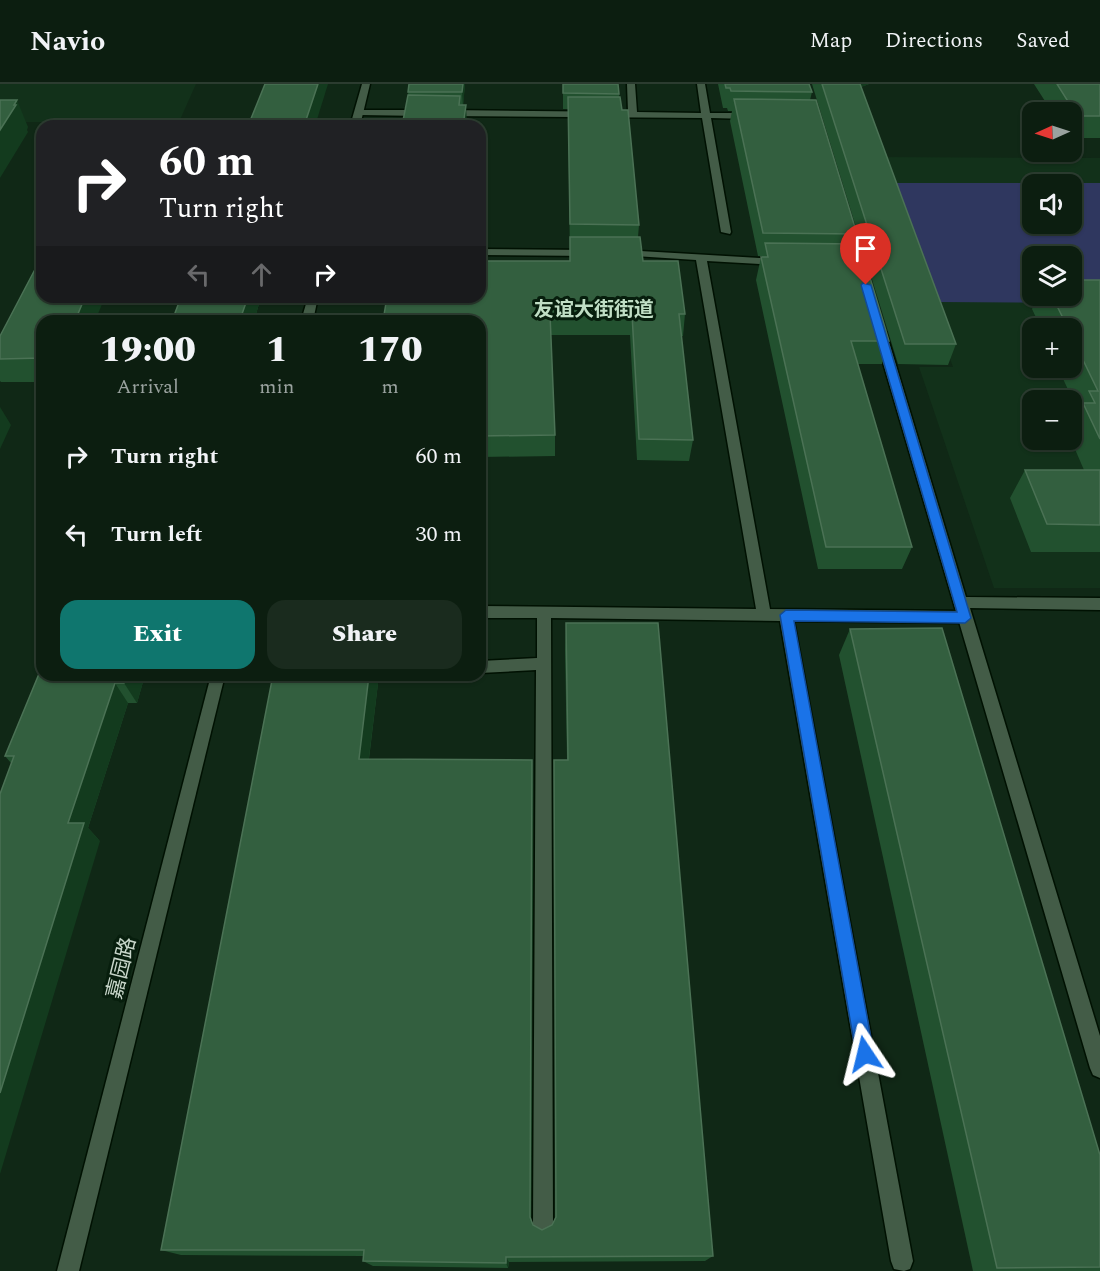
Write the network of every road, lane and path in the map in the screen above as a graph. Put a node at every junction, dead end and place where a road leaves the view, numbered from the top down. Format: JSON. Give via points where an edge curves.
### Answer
{"nodes":[{"id":1,"x":366,"y":84,"type":"edge"},
{"id":2,"x":631,"y":84,"type":"edge"},
{"id":3,"x":701,"y":84,"type":"edge"},
{"id":4,"x":359,"y":112,"type":"junction"},
{"id":5,"x":430,"y":113,"type":"edge"},
{"id":6,"x":442,"y":113,"type":"edge"},
{"id":7,"x":633,"y":115,"type":"junction"},
{"id":8,"x":706,"y":116,"type":"junction"},
{"id":9,"x":761,"y":116,"type":"edge"},
{"id":10,"x":357,"y":120,"type":"edge"},
{"id":11,"x":726,"y":232,"type":"dead end"},
{"id":12,"x":486,"y":252,"type":"edge"},
{"id":13,"x":599,"y":253,"type":"edge"},
{"id":14,"x":611,"y":253,"type":"edge"},
{"id":15,"x":701,"y":257,"type":"junction"},
{"id":16,"x":792,"y":262,"type":"edge"},
{"id":17,"x":876,"y":319,"type":"edge"},
{"id":18,"x":960,"y":602,"type":"junction"},
{"id":19,"x":1100,"y":604,"type":"edge"},
{"id":20,"x":486,"y":612,"type":"edge"},
{"id":21,"x":544,"y":613,"type":"junction"},
{"id":22,"x":764,"y":615,"type":"junction"},
{"id":23,"x":786,"y":615,"type":"junction"},
{"id":24,"x":965,"y":618,"type":"junction"},
{"id":25,"x":544,"y":664,"type":"junction"},
{"id":26,"x":486,"y":667,"type":"edge"},
{"id":27,"x":216,"y":681,"type":"edge"},
{"id":28,"x":1100,"y":1068,"type":"edge"},
{"id":29,"x":543,"y":1224,"type":"dead end"},
{"id":30,"x":902,"y":1261,"type":"dead end"},
{"id":31,"x":68,"y":1271,"type":"edge"}],
"edges":[{"from":1,"to":4,"type":"street"},
{"from":2,"to":7,"type":"street"},
{"from":3,"to":8,"type":"street"},
{"from":4,"to":5,"type":"street"},
{"from":4,"to":10,"type":"street"},
{"from":6,"to":7,"type":"street"},
{"from":7,"to":8,"type":"street"},
{"from":8,"to":9,"type":"street"},
{"from":8,"to":11,"type":"street"},
{"from":12,"to":13,"type":"street"},
{"from":14,"to":15,"type":"street"},
{"from":15,"to":16,"type":"street"},
{"from":15,"to":22,"type":"street"},
{"from":17,"to":18,"type":"street"},
{"from":18,"to":19,"type":"street"},
{"from":18,"to":24,"type":"street"},
{"from":20,"to":21,"type":"street"},
{"from":21,"to":22,"type":"street"},
{"from":21,"to":25,"type":"street"},
{"from":22,"to":23,"type":"street"},
{"from":23,"to":24,"type":"street"},
{"from":23,"to":30,"type":"street"},
{"from":24,"to":28,"type":"street"},
{"from":25,"to":26,"type":"street"},
{"from":25,"to":29,"type":"street"},
{"from":27,"to":31,"type":"street","name":"嘉园路"}]}
